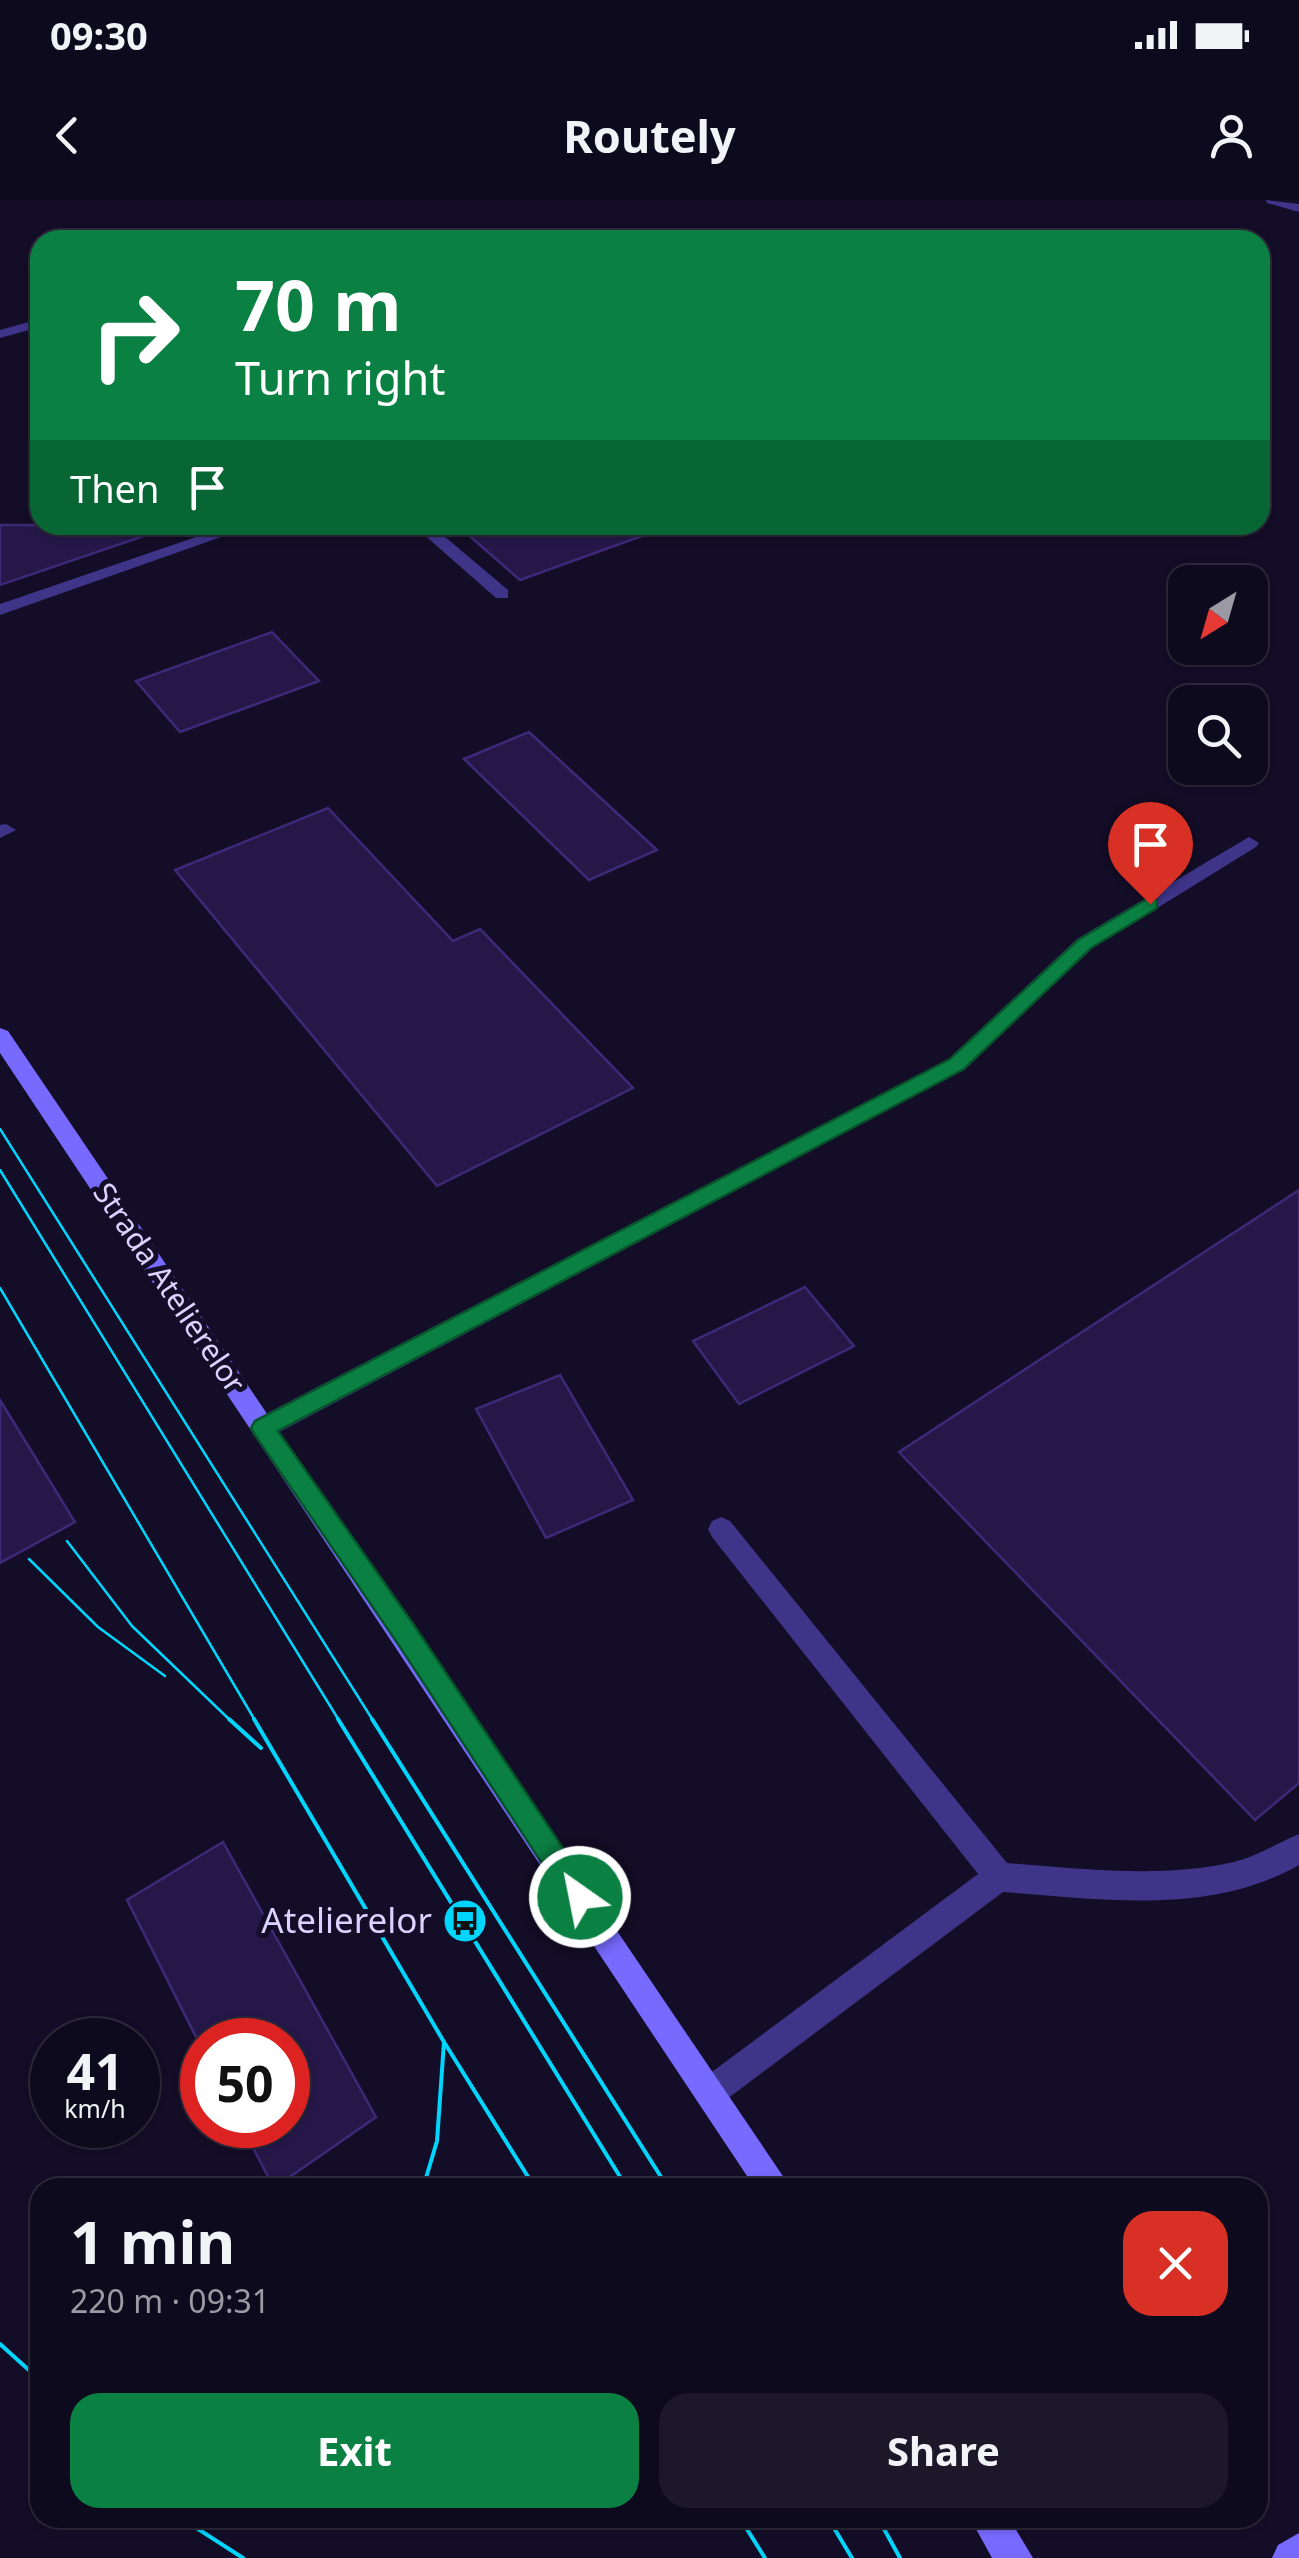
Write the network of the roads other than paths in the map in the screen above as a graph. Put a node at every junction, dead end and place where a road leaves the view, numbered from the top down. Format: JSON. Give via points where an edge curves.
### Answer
{"nodes":[{"id":1,"x":1272,"y":200,"type":"edge"},
{"id":2,"x":1299,"y":208,"type":"edge"},
{"id":3,"x":30,"y":326,"type":"edge"},
{"id":4,"x":0,"y":334,"type":"edge"},
{"id":5,"x":218,"y":535,"type":"edge"},
{"id":6,"x":433,"y":535,"type":"edge"},
{"id":7,"x":502,"y":594,"type":"dead end"},
{"id":8,"x":0,"y":610,"type":"edge"},
{"id":9,"x":1249,"y":842,"type":"dead end"},
{"id":10,"x":0,"y":1036,"type":"edge"},
{"id":11,"x":263,"y":1428,"type":"junction"},
{"id":12,"x":722,"y":1530,"type":"dead end"},
{"id":13,"x":1299,"y":1849,"type":"edge"},
{"id":14,"x":999,"y":1877,"type":"junction"},
{"id":15,"x":712,"y":2091,"type":"junction"},
{"id":16,"x":768,"y":2178,"type":"edge"},
{"id":17,"x":994,"y":2528,"type":"edge"},
{"id":18,"x":1299,"y":2550,"type":"edge"},
{"id":19,"x":1014,"y":2558,"type":"edge"},
{"id":20,"x":1291,"y":2558,"type":"edge"}],
"edges":[{"from":1,"to":2,"type":"lane"},
{"from":3,"to":4,"type":"lane"},
{"from":5,"to":8,"type":"lane"},
{"from":6,"to":7,"type":"lane"},
{"from":9,"to":11,"type":"lane","via":[[1084,944],[957,1064]]},
{"from":10,"to":11,"type":"main road","name":"Strada Atelierelor"},
{"from":11,"to":15,"type":"main road","name":"Strada Atelierelor"},
{"from":12,"to":14,"type":"lane"},
{"from":13,"to":14,"type":"lane","via":[[1280,1863],[1180,1886]]},
{"from":14,"to":15,"type":"lane"},
{"from":15,"to":16,"type":"main road","name":"Strada Atelierelor"},
{"from":17,"to":19,"type":"main road"},
{"from":18,"to":20,"type":"main road"}]}
